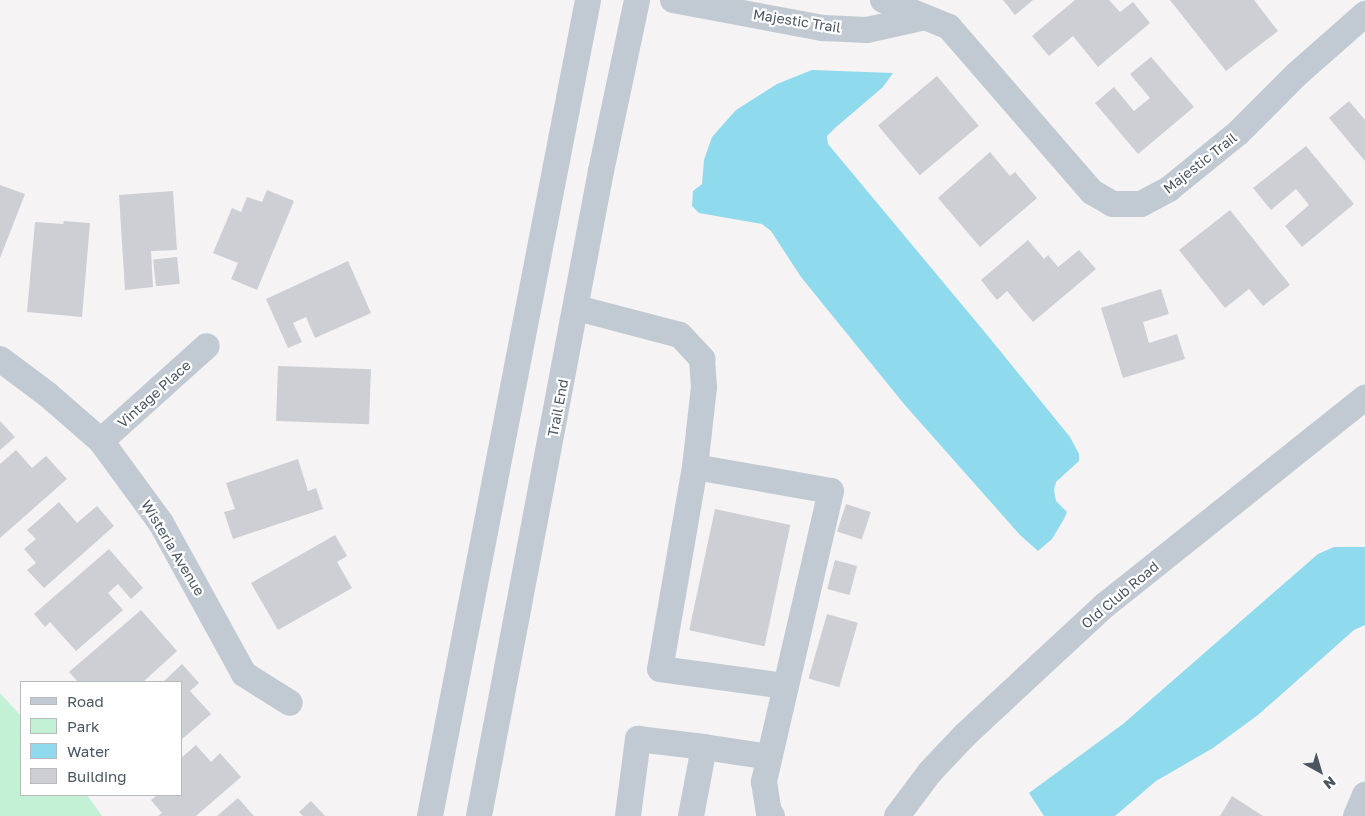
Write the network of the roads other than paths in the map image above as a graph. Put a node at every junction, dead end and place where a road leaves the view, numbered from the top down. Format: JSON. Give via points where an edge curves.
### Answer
{"nodes":[{"id":1,"x":588,"y":0,"type":"edge"},
{"id":2,"x":637,"y":0,"type":"edge"},
{"id":3,"x":673,"y":0,"type":"edge"},
{"id":4,"x":883,"y":0,"type":"edge"},
{"id":5,"x":1365,"y":14,"type":"edge"},
{"id":6,"x":921,"y":18,"type":"junction"},
{"id":7,"x":577,"y":308,"type":"junction"},
{"id":8,"x":207,"y":346,"type":"dead end"},
{"id":9,"x":0,"y":359,"type":"edge"},
{"id":10,"x":1365,"y":398,"type":"edge"},
{"id":11,"x":101,"y":441,"type":"junction"},
{"id":12,"x":695,"y":467,"type":"junction"},
{"id":13,"x":784,"y":686,"type":"junction"},
{"id":14,"x":290,"y":703,"type":"dead end"},
{"id":15,"x":704,"y":747,"type":"junction"},
{"id":16,"x":770,"y":757,"type":"junction"},
{"id":17,"x":1365,"y":795,"type":"edge"},
{"id":18,"x":904,"y":813,"type":"edge"},
{"id":19,"x":430,"y":816,"type":"edge"},
{"id":20,"x":479,"y":816,"type":"edge"},
{"id":21,"x":628,"y":816,"type":"edge"},
{"id":22,"x":691,"y":816,"type":"edge"},
{"id":23,"x":772,"y":816,"type":"edge"},
{"id":24,"x":1356,"y":816,"type":"edge"}],
"edges":[{"from":1,"to":19,"type":"street"},
{"from":2,"to":7,"type":"street","name":"Trail End","via":[[601,171]]},
{"from":3,"to":6,"type":"street","name":"Majestic Trail","via":[[823,28],[866,30]]},
{"from":4,"to":6,"type":"street","name":"Majestic Trail"},
{"from":5,"to":6,"type":"street","name":"Majestic Trail","via":[[1297,74],[1238,133],[1169,189],[1141,204],[1113,204],[1092,192],[969,46],[950,27]]},
{"from":7,"to":12,"type":"street","via":[[680,335],[702,359],[704,387]]},
{"from":7,"to":20,"type":"street","name":"Trail End"},
{"from":8,"to":11,"type":"street","name":"Vintage Place"},
{"from":9,"to":11,"type":"street","name":"Wisteria Avenue"},
{"from":10,"to":18,"type":"street","name":"Old Club Road","via":[[1104,606],[965,735]]},
{"from":11,"to":14,"type":"street","name":"Wisteria Avenue","via":[[161,523],[244,674]]},
{"from":12,"to":13,"type":"street","via":[[660,669]]},
{"from":12,"to":13,"type":"street","via":[[831,491]]},
{"from":13,"to":16,"type":"street"},
{"from":15,"to":16,"type":"street"},
{"from":15,"to":21,"type":"street","via":[[638,739]]},
{"from":15,"to":22,"type":"street"},
{"from":16,"to":23,"type":"street","via":[[764,782],[768,812]]},
{"from":17,"to":24,"type":"street"}]}
